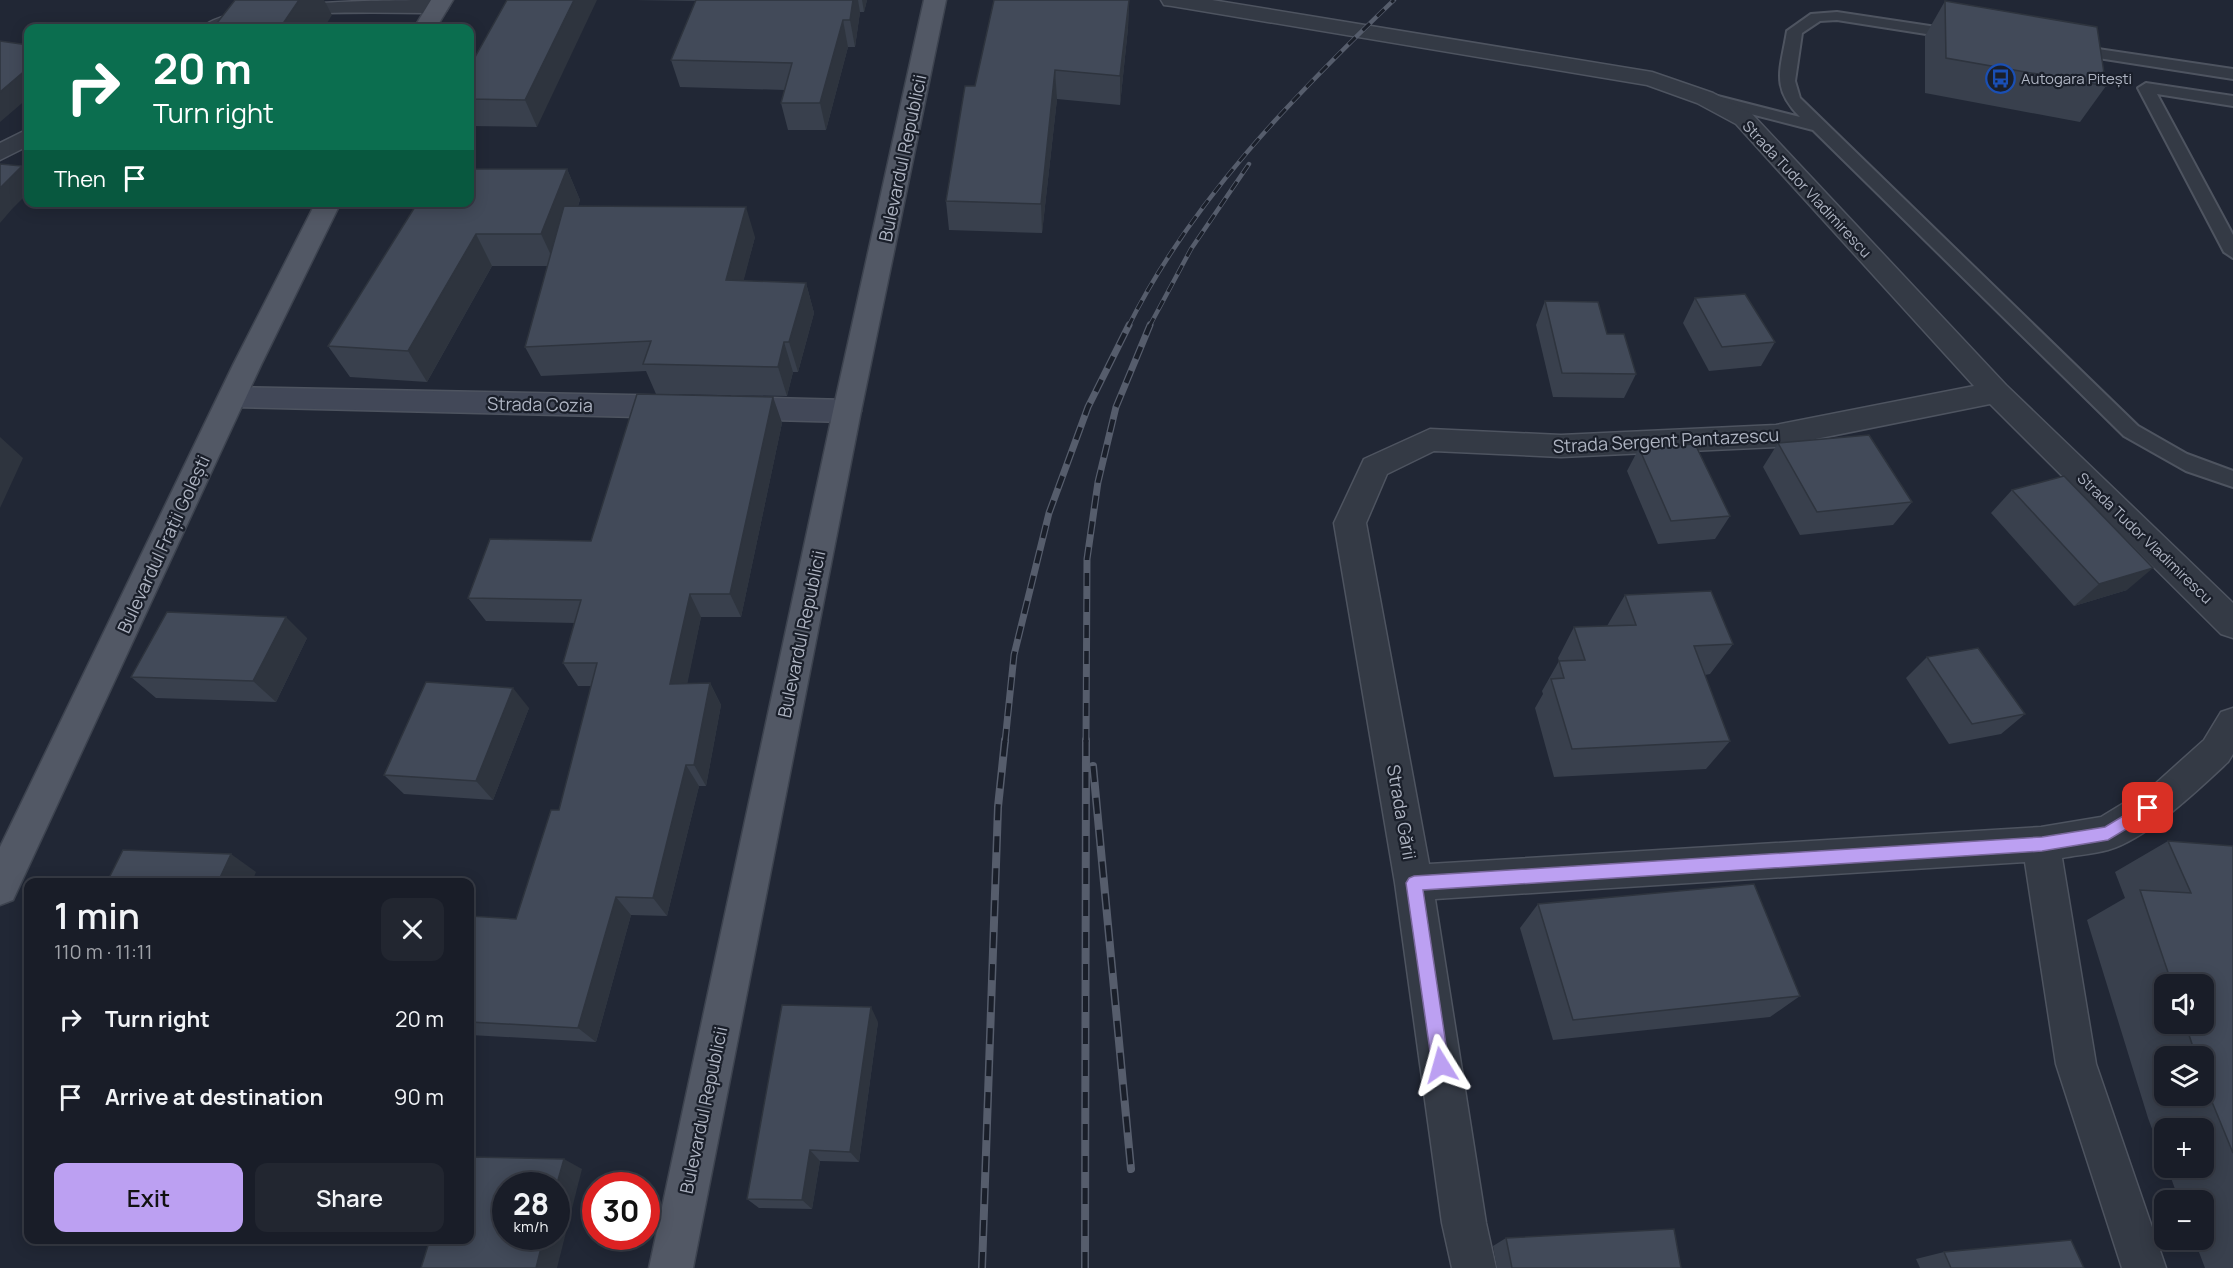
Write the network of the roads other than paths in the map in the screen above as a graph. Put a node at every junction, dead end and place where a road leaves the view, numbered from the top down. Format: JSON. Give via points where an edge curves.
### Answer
{"nodes":[{"id":1,"x":935,"y":0,"type":"edge"},
{"id":2,"x":1172,"y":0,"type":"edge"},
{"id":3,"x":440,"y":3,"type":"edge"},
{"id":4,"x":223,"y":24,"type":"edge"},
{"id":5,"x":427,"y":24,"type":"edge"},
{"id":6,"x":1976,"y":37,"type":"edge"},
{"id":7,"x":2058,"y":48,"type":"edge"},
{"id":8,"x":2233,"y":74,"type":"edge"},
{"id":9,"x":1705,"y":98,"type":"junction"},
{"id":10,"x":2233,"y":101,"type":"edge"},
{"id":11,"x":1820,"y":127,"type":"junction"},
{"id":12,"x":24,"y":138,"type":"edge"},
{"id":13,"x":0,"y":153,"type":"edge"},
{"id":14,"x":327,"y":207,"type":"edge"},
{"id":15,"x":2233,"y":252,"type":"edge"},
{"id":16,"x":1996,"y":392,"type":"junction"},
{"id":17,"x":233,"y":397,"type":"junction"},
{"id":18,"x":847,"y":411,"type":"junction"},
{"id":19,"x":1375,"y":467,"type":"joint"},
{"id":20,"x":2233,"y":479,"type":"edge"},
{"id":21,"x":2233,"y":624,"type":"edge"},
{"id":22,"x":2233,"y":723,"type":"edge"},
{"id":23,"x":2042,"y":844,"type":"junction"},
{"id":24,"x":1414,"y":883,"type":"junction"},
{"id":25,"x":0,"y":887,"type":"edge"},
{"id":26,"x":671,"y":1268,"type":"edge"},
{"id":27,"x":1474,"y":1268,"type":"edge"},
{"id":28,"x":2144,"y":1268,"type":"edge"}],
"edges":[{"from":1,"to":18,"type":"main road","name":"Bulevardul Republicii"},
{"from":2,"to":9,"type":"street","name":"Strada Tudor Vladimirescu","via":[[1652,79]]},
{"from":3,"to":4,"type":"street","via":[[287,8],[244,15]]},
{"from":3,"to":5,"type":"main road"},
{"from":6,"to":11,"type":"lane","via":[[1837,16],[1816,17],[1803,23],[1795,31],[1788,81],[1792,100]]},
{"from":7,"to":8,"type":"lane"},
{"from":9,"to":11,"type":"lane"},
{"from":9,"to":16,"type":"street","name":"Strada Tudor Vladimirescu","via":[[1744,119]]},
{"from":10,"to":15,"type":"lane","via":[[2146,88]]},
{"from":11,"to":20,"type":"lane","via":[[2131,431],[2176,459]]},
{"from":12,"to":13,"type":"street"},
{"from":14,"to":17,"type":"main road","name":"Bulevardul Frații Golești"},
{"from":16,"to":19,"type":"street","name":"Strada Sergent Pantazescu","via":[[1776,436],[1561,446],[1430,440]]},
{"from":16,"to":21,"type":"street","name":"Strada Tudor Vladimirescu"},
{"from":17,"to":18,"type":"street","name":"Strada Cozia"},
{"from":17,"to":25,"type":"main road","name":"Bulevardul Frații Golești"},
{"from":18,"to":26,"type":"main road","name":"Bulevardul Republicii"},
{"from":19,"to":24,"type":"street","name":"Strada Gării","via":[[1350,523]]},
{"from":22,"to":23,"type":"street","via":[[2216,751],[2168,795],[2108,833]]},
{"from":23,"to":24,"type":"street"},
{"from":23,"to":28,"type":"street","via":[[2076,1064]]},
{"from":24,"to":27,"type":"street","name":"Strada Gării"}]}
